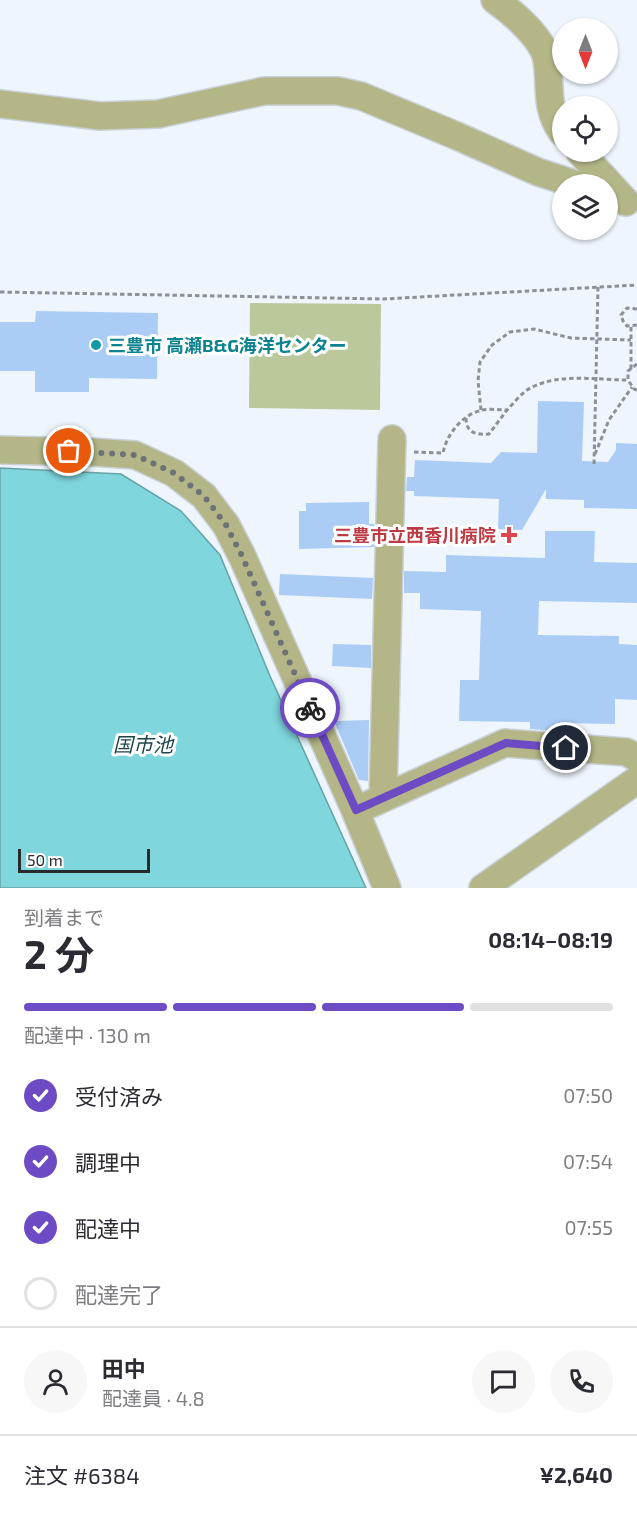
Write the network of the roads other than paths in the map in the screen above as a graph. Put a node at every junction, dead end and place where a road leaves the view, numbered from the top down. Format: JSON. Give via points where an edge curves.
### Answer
{"nodes":[{"id":1,"x":495,"y":0,"type":"edge"},
{"id":2,"x":0,"y":104,"type":"edge"},
{"id":3,"x":552,"y":109,"type":"edge"},
{"id":4,"x":589,"y":162,"type":"edge"},
{"id":5,"x":552,"y":177,"type":"edge"},
{"id":6,"x":624,"y":201,"type":"edge"},
{"id":7,"x":392,"y":445,"type":"road end"},
{"id":8,"x":0,"y":450,"type":"edge"},
{"id":9,"x":637,"y":758,"type":"edge"},
{"id":10,"x":637,"y":780,"type":"edge"},
{"id":11,"x":382,"y":798,"type":"junction"},
{"id":12,"x":356,"y":810,"type":"junction"},
{"id":13,"x":387,"y":888,"type":"edge"},
{"id":14,"x":483,"y":888,"type":"edge"}],
"edges":[{"from":1,"to":3,"type":"street","via":[[538,41],[547,58]]},
{"from":2,"to":5,"type":"street","via":[[100,116],[158,114],[264,91],[338,91],[361,96]]},
{"from":4,"to":6,"type":"street"},
{"from":7,"to":11,"type":"street"},
{"from":8,"to":12,"type":"street","via":[[135,455],[174,473],[204,496],[226,525],[242,556]]},
{"from":9,"to":11,"type":"street","via":[[626,752],[506,743]]},
{"from":10,"to":14,"type":"street"},
{"from":11,"to":12,"type":"street"},
{"from":12,"to":13,"type":"street"}]}
